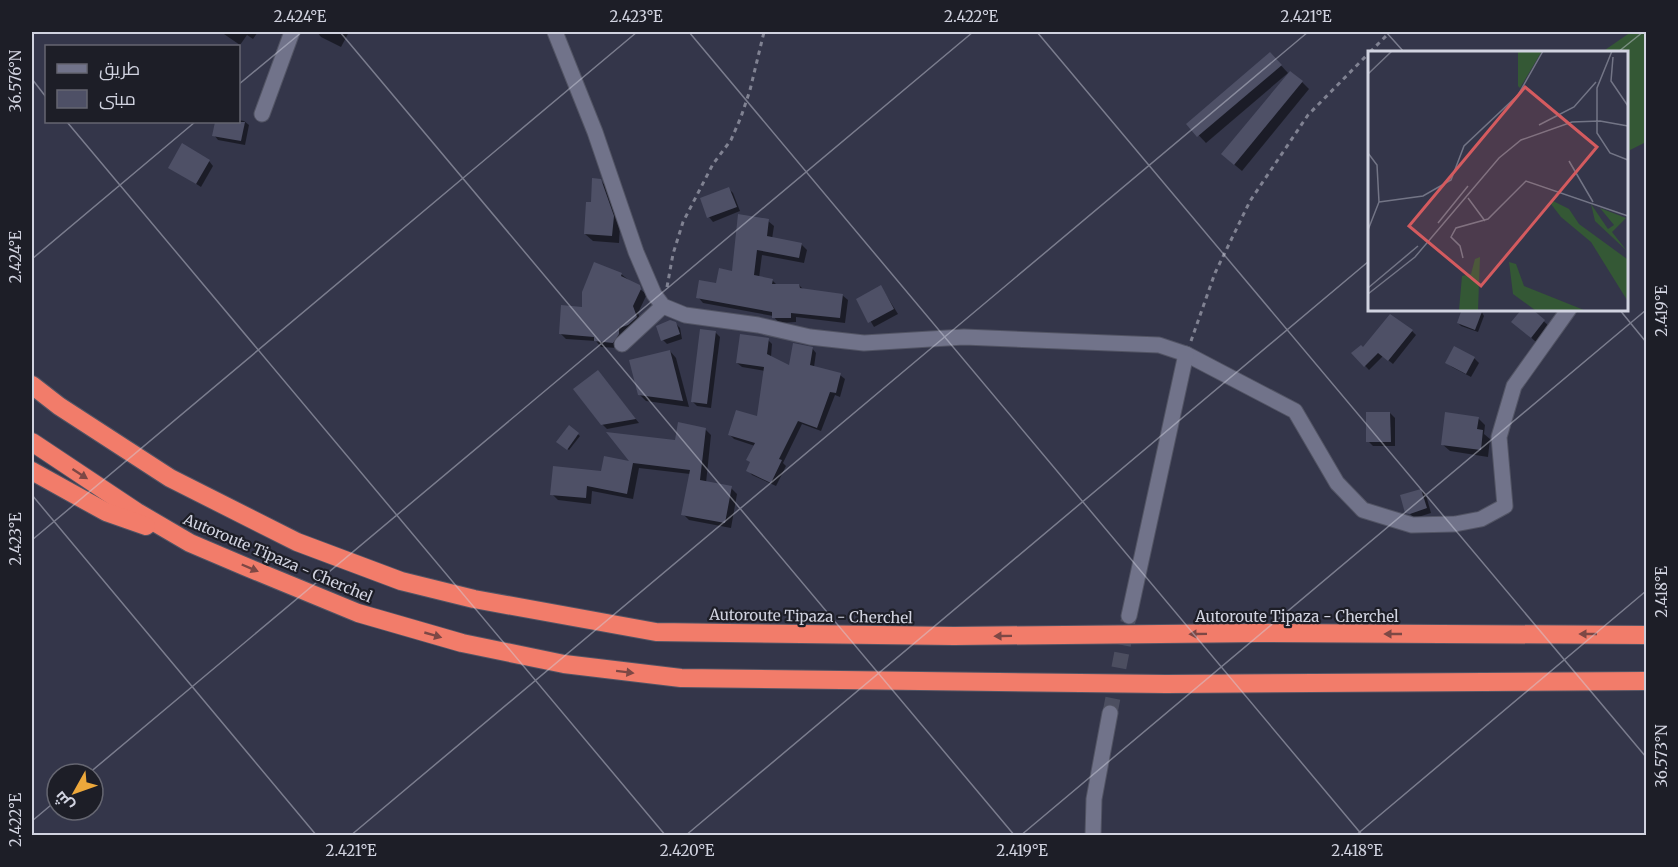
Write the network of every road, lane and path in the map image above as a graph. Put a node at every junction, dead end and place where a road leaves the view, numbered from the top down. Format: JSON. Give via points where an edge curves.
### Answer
{"nodes":[{"id":1,"x":292,"y":32,"type":"edge"},
{"id":2,"x":555,"y":32,"type":"edge"},
{"id":3,"x":764,"y":32,"type":"edge"},
{"id":4,"x":1390,"y":32,"type":"edge"},
{"id":5,"x":1371,"y":51,"type":"edge"},
{"id":6,"x":1368,"y":54,"type":"edge"},
{"id":7,"x":262,"y":114,"type":"dead end"},
{"id":8,"x":663,"y":306,"type":"junction"},
{"id":9,"x":1568,"y":310,"type":"edge"},
{"id":10,"x":622,"y":344,"type":"dead end"},
{"id":11,"x":1186,"y":354,"type":"junction"},
{"id":12,"x":32,"y":385,"type":"edge"},
{"id":13,"x":32,"y":442,"type":"edge"},
{"id":14,"x":32,"y":471,"type":"edge"},
{"id":15,"x":190,"y":543,"type":"junction"},
{"id":16,"x":1129,"y":616,"type":"tunnel mouth"},
{"id":17,"x":1647,"y":635,"type":"edge"},
{"id":18,"x":1647,"y":681,"type":"edge"},
{"id":19,"x":1110,"y":713,"type":"tunnel mouth"},
{"id":20,"x":1093,"y":836,"type":"edge"}],
"edges":[{"from":1,"to":7,"type":"street"},
{"from":2,"to":8,"type":"street","via":[[636,252]]},
{"from":3,"to":8,"type":"path","via":[[741,117],[683,222]]},
{"from":4,"to":5,"type":"path"},
{"from":6,"to":11,"type":"path","via":[[1308,115],[1250,201],[1215,273]]},
{"from":8,"to":10,"type":"street"},
{"from":8,"to":11,"type":"street","via":[[685,315],[758,325],[810,338],[864,343],[964,337],[1159,345]]},
{"from":9,"to":11,"type":"street","via":[[1514,386],[1498,437],[1505,506],[1481,519],[1455,524],[1412,525],[1363,510],[1337,483],[1294,411]]},
{"from":11,"to":16,"type":"street"},
{"from":17,"to":12,"type":"highway","name":"Autoroute Tipaza - Cherchel","one_way":true,"via":[[954,636],[656,632],[463,597],[401,581],[297,542],[170,478]]},
{"from":13,"to":15,"type":"highway","name":"Autoroute Tipaza - Cherchel","one_way":true},
{"from":14,"to":15,"type":"highway","via":[[106,512]]},
{"from":15,"to":18,"type":"highway","name":"Autoroute Tipaza - Cherchel","one_way":true,"via":[[358,613],[462,643],[564,664],[681,678],[1166,684]]},
{"from":19,"to":20,"type":"street","via":[[1094,799]]}]}
